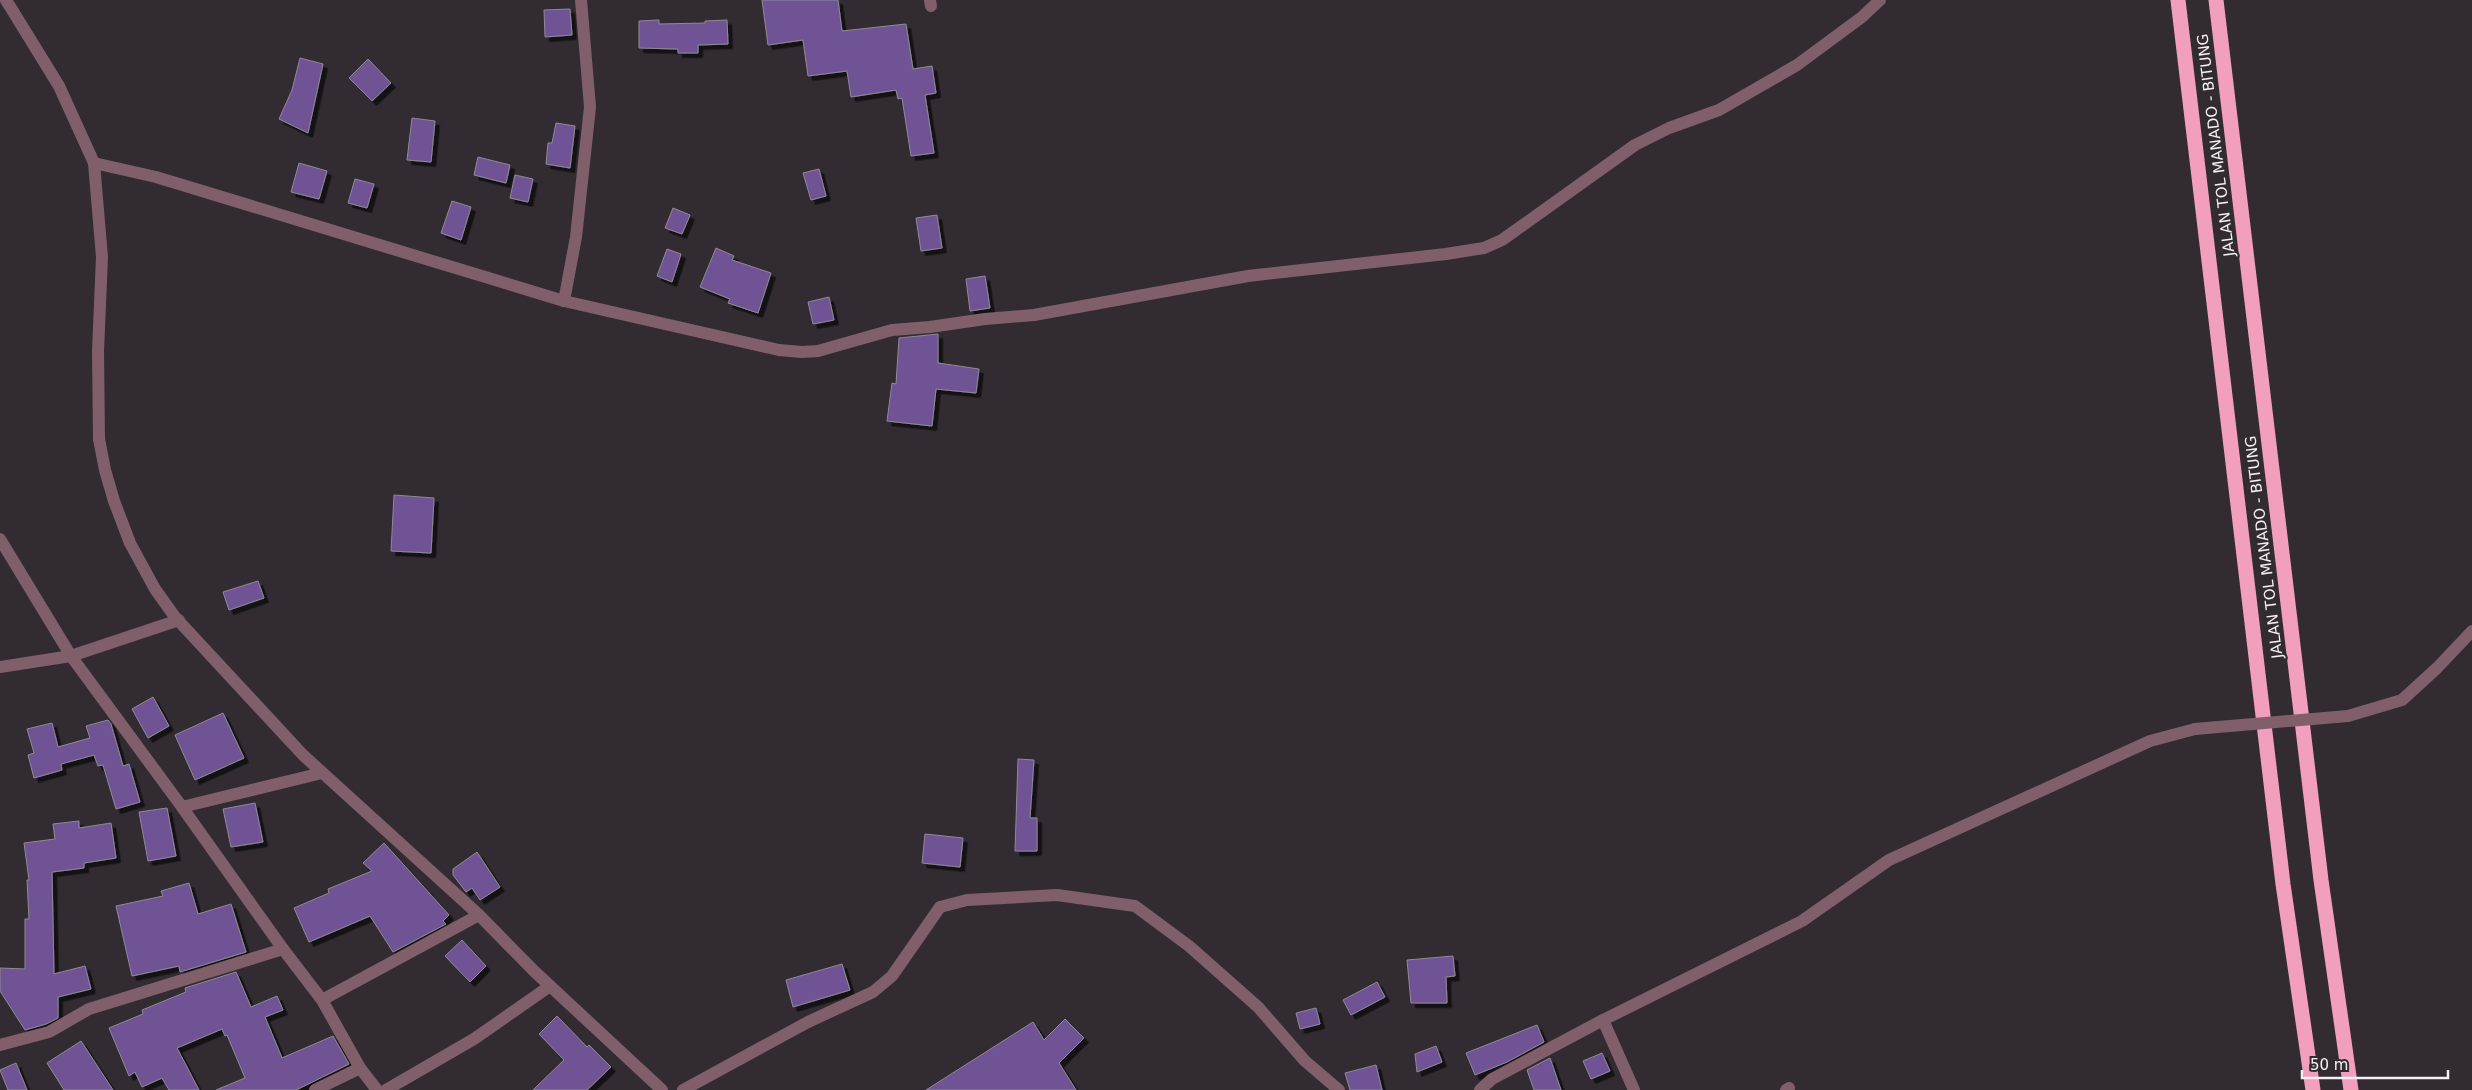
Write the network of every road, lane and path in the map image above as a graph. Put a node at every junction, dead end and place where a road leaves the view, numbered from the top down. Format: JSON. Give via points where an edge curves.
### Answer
{"nodes":[{"id":1,"x":6,"y":0,"type":"edge"},
{"id":2,"x":581,"y":0,"type":"edge"},
{"id":3,"x":1880,"y":0,"type":"edge"},
{"id":4,"x":2178,"y":0,"type":"edge"},
{"id":5,"x":2216,"y":0,"type":"edge"},
{"id":6,"x":94,"y":163,"type":"junction"},
{"id":7,"x":564,"y":301,"type":"junction"},
{"id":8,"x":0,"y":539,"type":"edge"},
{"id":9,"x":179,"y":620,"type":"junction"},
{"id":10,"x":2472,"y":631,"type":"edge"},
{"id":11,"x":71,"y":656,"type":"junction"},
{"id":12,"x":0,"y":667,"type":"edge"},
{"id":13,"x":322,"y":772,"type":"junction"},
{"id":14,"x":182,"y":807,"type":"junction"},
{"id":15,"x":479,"y":916,"type":"junction"},
{"id":16,"x":283,"y":949,"type":"junction"},
{"id":17,"x":550,"y":986,"type":"junction"},
{"id":18,"x":322,"y":1000,"type":"junction"},
{"id":19,"x":1603,"y":1020,"type":"junction"},
{"id":20,"x":0,"y":1045,"type":"edge"},
{"id":21,"x":360,"y":1068,"type":"junction"},
{"id":22,"x":315,"y":1090,"type":"edge"},
{"id":23,"x":376,"y":1090,"type":"edge"},
{"id":24,"x":386,"y":1090,"type":"edge"},
{"id":25,"x":662,"y":1090,"type":"edge"},
{"id":26,"x":683,"y":1090,"type":"edge"},
{"id":27,"x":1339,"y":1090,"type":"edge"},
{"id":28,"x":1480,"y":1090,"type":"edge"},
{"id":29,"x":1634,"y":1090,"type":"edge"},
{"id":30,"x":2312,"y":1090,"type":"edge"},
{"id":31,"x":2351,"y":1090,"type":"edge"}],
"edges":[{"from":1,"to":6,"type":"street","via":[[60,86]]},
{"from":2,"to":7,"type":"street","via":[[590,107],[576,237]]},
{"from":3,"to":7,"type":"street","via":[[1797,65],[1719,110],[1669,128],[1635,145],[1502,240],[1484,248],[1248,276],[1034,315],[892,330],[818,351],[779,350]]},
{"from":4,"to":30,"type":"highway","name":"JALAN TOL MANADO - BITUNG","via":[[2282,875]]},
{"from":5,"to":31,"type":"highway","name":"JALAN TOL MANADO - BITUNG","via":[[2321,880]]},
{"from":6,"to":7,"type":"street","via":[[156,177]]},
{"from":6,"to":9,"type":"street","via":[[102,257],[98,413],[104,470],[130,543],[155,589]]},
{"from":8,"to":11,"type":"street"},
{"from":9,"to":11,"type":"street"},
{"from":9,"to":13,"type":"street"},
{"from":10,"to":19,"type":"street","bridge":true,"via":[[2402,700],[2348,716],[2195,729],[2150,741],[1889,860],[1802,921]]},
{"from":11,"to":12,"type":"street"},
{"from":11,"to":14,"type":"street"},
{"from":13,"to":14,"type":"street"},
{"from":13,"to":15,"type":"street"},
{"from":14,"to":16,"type":"street"},
{"from":15,"to":17,"type":"street"},
{"from":15,"to":18,"type":"street"},
{"from":16,"to":18,"type":"street"},
{"from":16,"to":20,"type":"street","via":[[89,1009],[49,1032]]},
{"from":17,"to":24,"type":"street","via":[[474,1039]]},
{"from":17,"to":25,"type":"street"},
{"from":18,"to":21,"type":"street"},
{"from":19,"to":28,"type":"street","via":[[1492,1079]]},
{"from":19,"to":29,"type":"street"},
{"from":21,"to":22,"type":"street"},
{"from":21,"to":23,"type":"street"},
{"from":26,"to":27,"type":"street","via":[[808,1022],[873,992],[892,976],[940,907],[968,900],[1057,895],[1135,906],[1189,946],[1258,1007],[1305,1061]]}]}
